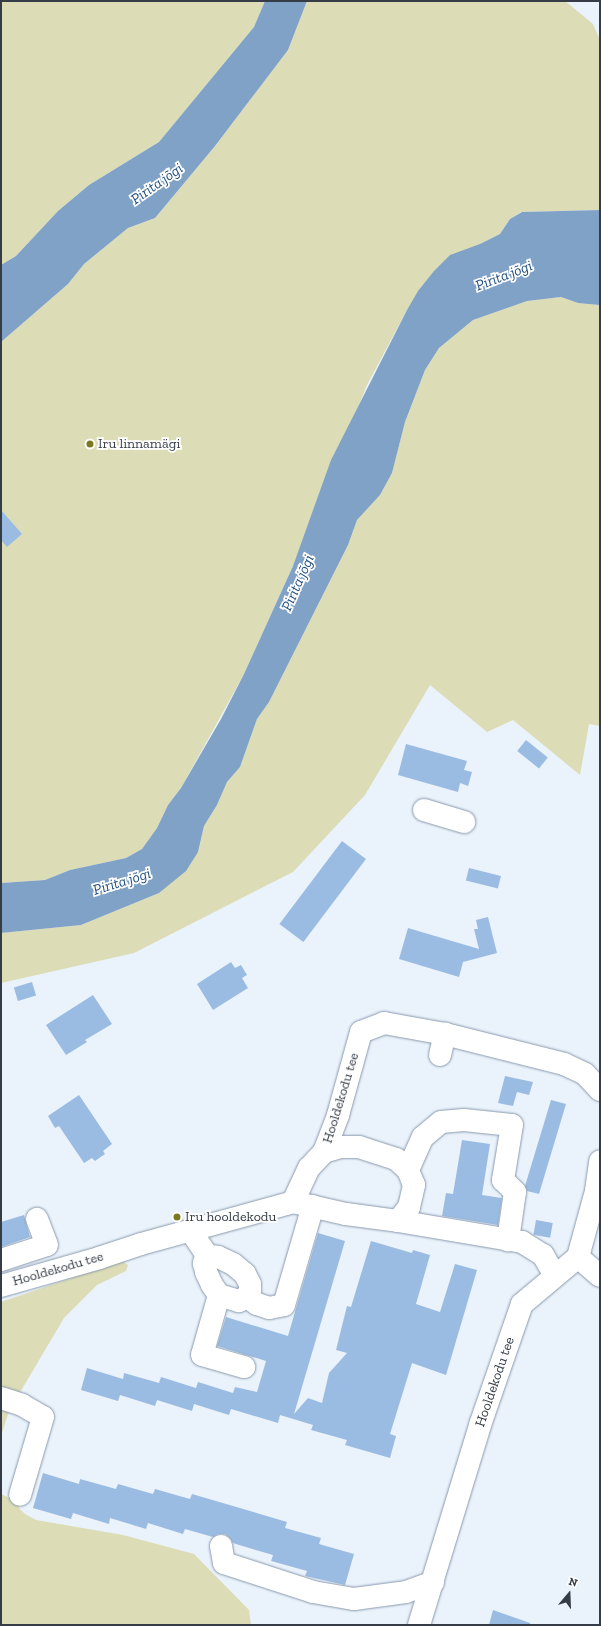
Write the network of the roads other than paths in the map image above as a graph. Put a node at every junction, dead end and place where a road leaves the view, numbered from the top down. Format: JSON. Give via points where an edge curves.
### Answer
{"nodes":[{"id":1,"x":424,"y":810,"type":"dead end"},
{"id":2,"x":464,"y":822,"type":"dead end"},
{"id":3,"x":445,"y":1034,"type":"junction"},
{"id":4,"x":440,"y":1055,"type":"dead end"},
{"id":5,"x":600,"y":1090,"type":"edge"},
{"id":6,"x":324,"y":1152,"type":"junction"},
{"id":7,"x":600,"y":1161,"type":"edge"},
{"id":8,"x":408,"y":1170,"type":"junction"},
{"id":9,"x":303,"y":1204,"type":"junction"},
{"id":10,"x":37,"y":1219,"type":"dead end"},
{"id":11,"x":398,"y":1221,"type":"junction"},
{"id":12,"x":190,"y":1230,"type":"junction"},
{"id":13,"x":508,"y":1240,"type":"junction"},
{"id":14,"x":207,"y":1255,"type":"junction"},
{"id":15,"x":578,"y":1257,"type":"junction"},
{"id":16,"x":6,"y":1258,"type":"edge"},
{"id":17,"x":555,"y":1276,"type":"junction"},
{"id":18,"x":600,"y":1276,"type":"edge"},
{"id":19,"x":9,"y":1283,"type":"edge"},
{"id":20,"x":219,"y":1295,"type":"junction"},
{"id":21,"x":247,"y":1297,"type":"junction"},
{"id":22,"x":244,"y":1367,"type":"dead end"},
{"id":23,"x":1,"y":1398,"type":"edge"},
{"id":24,"x":20,"y":1495,"type":"dead end"},
{"id":25,"x":221,"y":1546,"type":"dead end"},
{"id":26,"x":432,"y":1582,"type":"junction"},
{"id":27,"x":419,"y":1625,"type":"edge"}],
"edges":[{"from":1,"to":2,"type":"street"},
{"from":3,"to":4,"type":"street"},
{"from":3,"to":5,"type":"street","name":"Hooldekodu tee","via":[[564,1064],[584,1074]]},
{"from":3,"to":6,"type":"street","name":"Hooldekodu tee","via":[[384,1023],[361,1032],[338,1115]]},
{"from":6,"to":8,"type":"street","via":[[341,1147],[359,1147],[396,1159]]},
{"from":6,"to":9,"type":"street","name":"Hooldekodu tee","via":[[309,1168]]},
{"from":7,"to":15,"type":"street","via":[[596,1191]]},
{"from":8,"to":11,"type":"street","via":[[414,1185],[409,1207]]},
{"from":8,"to":13,"type":"street","via":[[423,1137],[441,1122],[464,1120],[512,1125],[503,1180],[515,1192]]},
{"from":9,"to":11,"type":"street","via":[[353,1215]]},
{"from":9,"to":12,"type":"street","name":"Hooldekodu tee"},
{"from":9,"to":21,"type":"street","via":[[284,1305],[270,1308],[257,1304]]},
{"from":10,"to":16,"type":"street","via":[[47,1245]]},
{"from":11,"to":13,"type":"street"},
{"from":12,"to":14,"type":"street"},
{"from":12,"to":19,"type":"street","name":"Hooldekodu tee"},
{"from":13,"to":17,"type":"street","via":[[522,1242],[543,1255]]},
{"from":14,"to":20,"type":"street","via":[[204,1263],[206,1272]]},
{"from":14,"to":21,"type":"street","via":[[218,1256],[245,1274],[250,1284]]},
{"from":15,"to":17,"type":"street","name":"Hooldekodu tee"},
{"from":15,"to":18,"type":"street"},
{"from":16,"to":19,"type":"street"},
{"from":17,"to":26,"type":"street","name":"Hooldekodu tee","via":[[522,1304],[480,1425]]},
{"from":20,"to":21,"type":"street","via":[[239,1301]]},
{"from":20,"to":22,"type":"street","via":[[202,1355]]},
{"from":23,"to":24,"type":"street","via":[[22,1405],[43,1417]]},
{"from":25,"to":26,"type":"street","via":[[224,1563],[313,1592],[354,1599],[406,1592]]},
{"from":26,"to":27,"type":"street","name":"Hooldekodu tee"}]}
